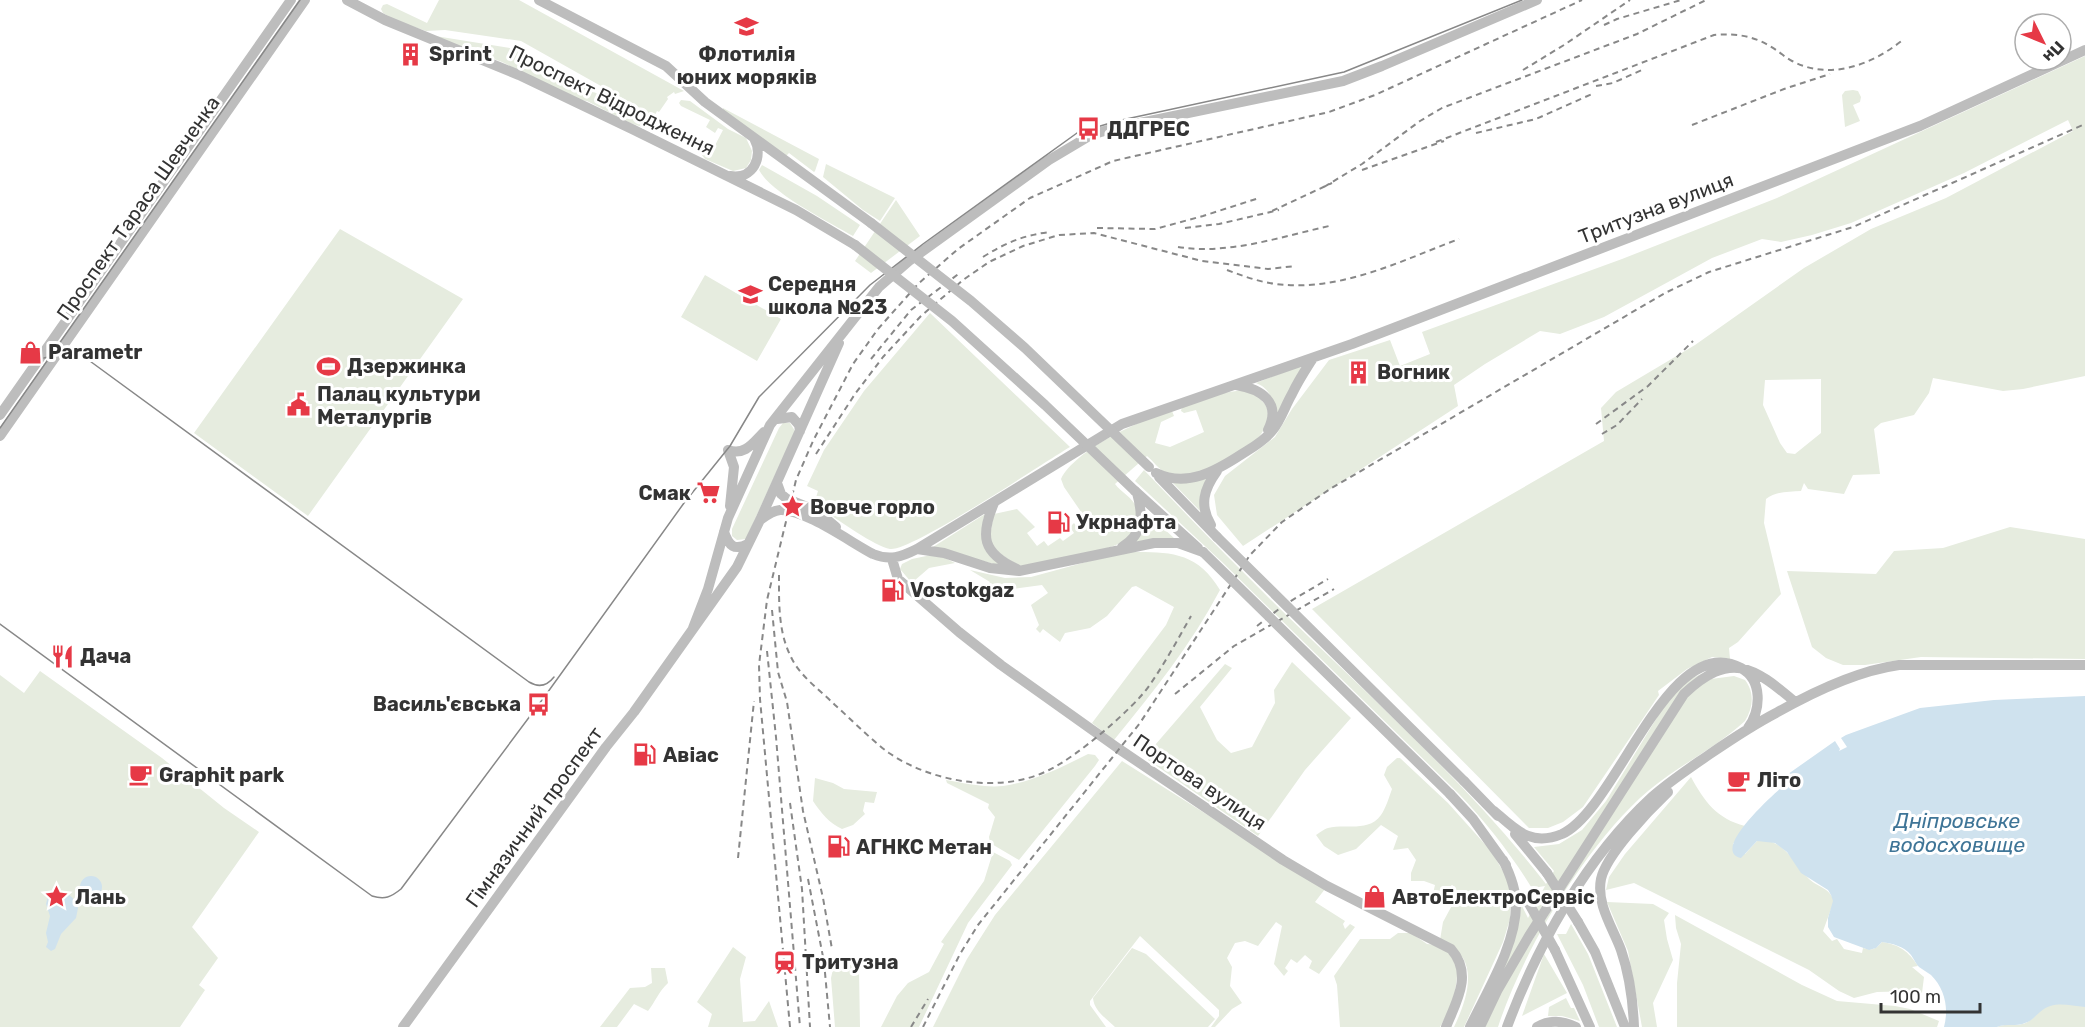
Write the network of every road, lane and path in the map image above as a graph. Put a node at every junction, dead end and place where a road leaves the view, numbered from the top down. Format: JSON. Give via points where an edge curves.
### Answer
{"nodes":[{"id":1,"x":291,"y":0,"type":"edge"},
{"id":2,"x":306,"y":0,"type":"edge"},
{"id":3,"x":347,"y":0,"type":"edge"},
{"id":4,"x":539,"y":0,"type":"edge"},
{"id":5,"x":1537,"y":0,"type":"edge"},
{"id":6,"x":2085,"y":50,"type":"edge"},
{"id":7,"x":754,"y":138,"type":"junction"},
{"id":8,"x":726,"y":175,"type":"junction"},
{"id":9,"x":843,"y":334,"type":"junction"},
{"id":10,"x":1313,"y":358,"type":"junction"},
{"id":11,"x":1233,"y":385,"type":"junction"},
{"id":12,"x":0,"y":414,"type":"edge"},
{"id":13,"x":773,"y":422,"type":"junction"},
{"id":14,"x":800,"y":431,"type":"junction"},
{"id":15,"x":0,"y":436,"type":"edge"},
{"id":16,"x":1257,"y":445,"type":"junction"},
{"id":17,"x":1153,"y":470,"type":"junction"},
{"id":18,"x":1217,"y":470,"type":"junction"},
{"id":19,"x":777,"y":483,"type":"junction"},
{"id":20,"x":1136,"y":492,"type":"junction"},
{"id":21,"x":994,"y":503,"type":"junction"},
{"id":22,"x":728,"y":518,"type":"junction"},
{"id":23,"x":760,"y":520,"type":"junction"},
{"id":24,"x":724,"y":532,"type":"junction"},
{"id":25,"x":1217,"y":537,"type":"junction"},
{"id":26,"x":748,"y":544,"type":"junction"},
{"id":27,"x":857,"y":546,"type":"junction"},
{"id":28,"x":917,"y":549,"type":"junction"},
{"id":29,"x":1119,"y":549,"type":"junction"},
{"id":30,"x":1203,"y":552,"type":"junction"},
{"id":31,"x":892,"y":559,"type":"junction"},
{"id":32,"x":1020,"y":571,"type":"junction"},
{"id":33,"x":693,"y":628,"type":"junction"},
{"id":34,"x":2085,"y":665,"type":"edge"},
{"id":35,"x":1741,"y":668,"type":"junction"},
{"id":36,"x":1795,"y":702,"type":"junction"},
{"id":37,"x":1748,"y":728,"type":"junction"},
{"id":38,"x":1711,"y":754,"type":"junction"},
{"id":39,"x":1494,"y":811,"type":"junction"},
{"id":40,"x":1503,"y":860,"type":"junction"},
{"id":41,"x":403,"y":1027,"type":"edge"},
{"id":42,"x":1446,"y":1027,"type":"edge"},
{"id":43,"x":1470,"y":1027,"type":"edge"},
{"id":44,"x":1480,"y":1027,"type":"edge"},
{"id":45,"x":1507,"y":1027,"type":"edge"},
{"id":46,"x":1537,"y":1027,"type":"edge"},
{"id":47,"x":1576,"y":1027,"type":"edge"},
{"id":48,"x":1590,"y":1027,"type":"edge"},
{"id":49,"x":1625,"y":1027,"type":"edge"},
{"id":50,"x":1634,"y":1027,"type":"edge"}],
"edges":[{"from":1,"to":12,"type":"main road","name":"Проспект Тараса Шевченка"},
{"from":2,"to":15,"type":"main road","name":"Проспект Тараса Шевченка"},
{"from":3,"to":8,"type":"main road","name":"Проспект Відродження","via":[[385,20],[519,75]]},
{"from":4,"to":7,"type":"main road","name":"Проспект Відродження","via":[[666,66],[705,102]]},
{"from":5,"to":9,"type":"main road","via":[[1343,81],[1091,135],[1049,160],[909,261],[879,287]]},
{"from":6,"to":10,"type":"main road","name":"Тритузна вулиця","via":[[1920,126]]},
{"from":7,"to":8,"type":"main road","via":[[759,153],[754,167],[742,176]]},
{"from":7,"to":17,"type":"main road","name":"Проспект Відродження","bridge":true,"via":[[971,301]]},
{"from":8,"to":20,"type":"main road","name":"Проспект Відродження","bridge":true,"via":[[855,245],[952,321]]},
{"from":9,"to":13,"type":"main road"},
{"from":9,"to":14,"type":"main road","name":"Гімназичний проспект"},
{"from":10,"to":11,"type":"main road","name":"Тритузна вулиця"},
{"from":10,"to":16,"type":"main road","via":[[1273,429]]},
{"from":11,"to":16,"type":"main road","via":[[1260,392],[1273,412],[1271,424]]},
{"from":11,"to":21,"type":"main road","name":"Тритузна вулиця","via":[[1122,424]]},
{"from":13,"to":14,"type":"main road","via":[[792,417]]},
{"from":13,"to":22,"type":"main road"},
{"from":13,"to":22,"type":"main road","via":[[746,450],[728,450],[734,467]]},
{"from":14,"to":19,"type":"main road","name":"Гімназичний проспект"},
{"from":16,"to":18,"type":"main road"},
{"from":17,"to":18,"type":"main road","via":[[1185,480]]},
{"from":17,"to":25,"type":"main road","name":"Проспект Відродження"},
{"from":18,"to":25,"type":"main road","via":[[1207,484],[1204,508]]},
{"from":19,"to":23,"type":"main road","name":"Гімназичний проспект"},
{"from":19,"to":27,"type":"main road","via":[[781,494],[817,512]]},
{"from":20,"to":29,"type":"main road","via":[[1142,521],[1132,540]]},
{"from":20,"to":30,"type":"main road","name":"Проспект Відродження"},
{"from":21,"to":28,"type":"main road","name":"Тритузна вулиця"},
{"from":21,"to":32,"type":"main road","via":[[986,521],[985,537],[999,559]]},
{"from":22,"to":24,"type":"main road","name":"Гімназичний проспект"},
{"from":23,"to":26,"type":"main road","name":"Гімназичний проспект"},
{"from":23,"to":27,"type":"main road","via":[[770,512],[787,510],[818,522]]},
{"from":24,"to":26,"type":"main road","via":[[733,548]]},
{"from":24,"to":33,"type":"main road","name":"Гімназичний проспект"},
{"from":25,"to":39,"type":"main road","name":"Проспект Відродження","bridge":true},
{"from":26,"to":33,"type":"main road","name":"Гімназичний проспект"},
{"from":27,"to":31,"type":"main road"},
{"from":28,"to":31,"type":"main road","name":"Тритузна вулиця"},
{"from":28,"to":32,"type":"main road","via":[[990,568]]},
{"from":29,"to":30,"type":"main road","via":[[1169,542]]},
{"from":29,"to":32,"type":"main road"},
{"from":30,"to":40,"type":"main road","name":"Проспект Відродження","bridge":true,"via":[[1450,794]]},
{"from":31,"to":42,"type":"main road","name":"Портова вулиця","via":[[902,584],[993,659],[1077,719],[1283,860],[1451,949],[1462,973]]},
{"from":33,"to":41,"type":"main road","name":"Гімназичний проспект"},
{"from":34,"to":36,"type":"main road","via":[[1889,667],[1860,674]]},
{"from":35,"to":36,"type":"main road","via":[[1752,670]]},
{"from":35,"to":37,"type":"main road","via":[[1755,682],[1758,692],[1756,712]]},
{"from":35,"to":39,"type":"main road","via":[[1712,664],[1694,670],[1673,688],[1590,811],[1563,833],[1548,838],[1523,836]]},
{"from":35,"to":44,"type":"main road","via":[[1710,673],[1684,694],[1529,936]]},
{"from":36,"to":37,"type":"main road"},
{"from":37,"to":38,"type":"main road"},
{"from":38,"to":45,"type":"main road","via":[[1652,796],[1606,847],[1539,950]]},
{"from":38,"to":50,"type":"main road","via":[[1657,802],[1614,854],[1601,878],[1602,901],[1622,951]]},
{"from":39,"to":49,"type":"main road","bridge":true,"via":[[1547,873],[1578,922],[1595,952]]},
{"from":40,"to":43,"type":"main road","via":[[1515,893],[1513,927]]},
{"from":40,"to":48,"type":"main road","bridge":true,"via":[[1555,950]]},
{"from":46,"to":47,"type":"main road","via":[[1558,1021]]}]}
